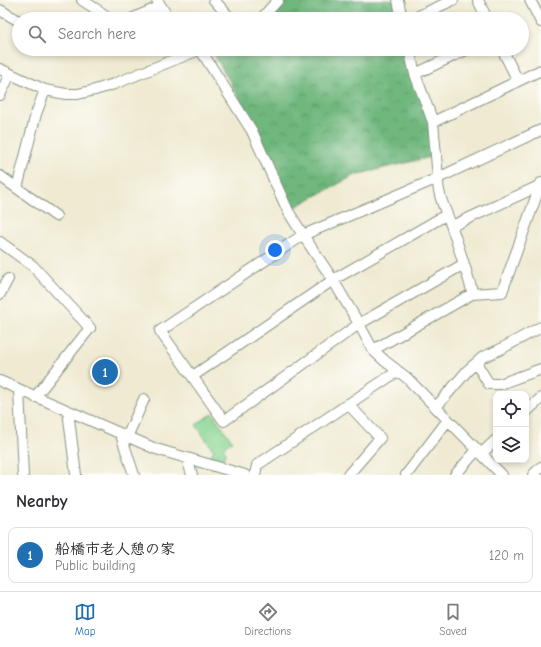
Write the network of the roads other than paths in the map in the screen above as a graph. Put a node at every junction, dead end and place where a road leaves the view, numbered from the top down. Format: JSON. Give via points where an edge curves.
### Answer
{"nodes":[{"id":1,"x":82,"y":0,"type":"edge"},
{"id":2,"x":214,"y":0,"type":"edge"},
{"id":3,"x":398,"y":0,"type":"edge"},
{"id":4,"x":453,"y":0,"type":"edge"},
{"id":5,"x":478,"y":0,"type":"edge"},
{"id":6,"x":530,"y":0,"type":"edge"},
{"id":7,"x":275,"y":1,"type":"edge"},
{"id":8,"x":159,"y":3,"type":"edge"},
{"id":9,"x":0,"y":10,"type":"edge"},
{"id":10,"x":100,"y":12,"type":"edge"},
{"id":11,"x":143,"y":12,"type":"edge"},
{"id":12,"x":165,"y":12,"type":"edge"},
{"id":13,"x":225,"y":12,"type":"edge"},
{"id":14,"x":266,"y":12,"type":"edge"},
{"id":15,"x":401,"y":12,"type":"edge"},
{"id":16,"x":427,"y":12,"type":"edge"},
{"id":17,"x":484,"y":12,"type":"edge"},
{"id":18,"x":540,"y":16,"type":"edge"},
{"id":19,"x":12,"y":17,"type":"edge"},
{"id":20,"x":184,"y":56,"type":"edge"},
{"id":21,"x":205,"y":56,"type":"edge"},
{"id":22,"x":411,"y":56,"type":"edge"},
{"id":23,"x":453,"y":56,"type":"edge"},
{"id":24,"x":506,"y":56,"type":"edge"},
{"id":25,"x":0,"y":69,"type":"edge"},
{"id":26,"x":541,"y":70,"type":"edge"},
{"id":27,"x":10,"y":74,"type":"junction"},
{"id":28,"x":415,"y":74,"type":"junction"},
{"id":29,"x":518,"y":81,"type":"junction"},
{"id":30,"x":45,"y":90,"type":"junction"},
{"id":31,"x":0,"y":95,"type":"edge"},
{"id":32,"x":433,"y":122,"type":"junction"},
{"id":33,"x":541,"y":130,"type":"edge"},
{"id":34,"x":0,"y":176,"type":"edge"},
{"id":35,"x":438,"y":178,"type":"junction"},
{"id":36,"x":541,"y":184,"type":"edge"},
{"id":37,"x":17,"y":188,"type":"junction"},
{"id":38,"x":446,"y":215,"type":"junction"},
{"id":39,"x":56,"y":216,"type":"dead end"},
{"id":40,"x":452,"y":226,"type":"junction"},
{"id":41,"x":303,"y":235,"type":"junction"},
{"id":42,"x":0,"y":242,"type":"edge"},
{"id":43,"x":464,"y":264,"type":"junction"},
{"id":44,"x":8,"y":279,"type":"dead end"},
{"id":45,"x":333,"y":280,"type":"junction"},
{"id":46,"x":0,"y":294,"type":"edge"},
{"id":47,"x":472,"y":294,"type":"junction"},
{"id":48,"x":359,"y":324,"type":"junction"},
{"id":49,"x":541,"y":327,"type":"edge"},
{"id":50,"x":373,"y":350,"type":"junction"},
{"id":51,"x":476,"y":363,"type":"junction"},
{"id":52,"x":398,"y":371,"type":"junction"},
{"id":53,"x":540,"y":372,"type":"edge"},
{"id":54,"x":193,"y":376,"type":"junction"},
{"id":55,"x":0,"y":381,"type":"edge"},
{"id":56,"x":19,"y":390,"type":"junction"},
{"id":57,"x":36,"y":397,"type":"junction"},
{"id":58,"x":541,"y":398,"type":"edge"},
{"id":59,"x":144,"y":399,"type":"dead end"},
{"id":60,"x":348,"y":404,"type":"junction"},
{"id":61,"x":436,"y":407,"type":"junction"},
{"id":62,"x":529,"y":409,"type":"edge"},
{"id":63,"x":68,"y":411,"type":"junction"},
{"id":64,"x":448,"y":420,"type":"junction"},
{"id":65,"x":124,"y":436,"type":"junction"},
{"id":66,"x":493,"y":442,"type":"edge"},
{"id":67,"x":479,"y":452,"type":"junction"},
{"id":68,"x":187,"y":458,"type":"junction"},
{"id":69,"x":541,"y":467,"type":"edge"},
{"id":70,"x":24,"y":475,"type":"edge"},
{"id":71,"x":76,"y":475,"type":"edge"},
{"id":72,"x":134,"y":475,"type":"edge"},
{"id":73,"x":192,"y":475,"type":"edge"},
{"id":74,"x":245,"y":475,"type":"edge"},
{"id":75,"x":255,"y":475,"type":"edge"},
{"id":76,"x":348,"y":475,"type":"edge"},
{"id":77,"x":406,"y":475,"type":"edge"},
{"id":78,"x":456,"y":475,"type":"edge"},
{"id":79,"x":502,"y":475,"type":"edge"},
{"id":80,"x":533,"y":475,"type":"edge"}],
"edges":[{"from":1,"to":10,"type":"street"},
{"from":2,"to":13,"type":"street"},
{"from":3,"to":15,"type":"street"},
{"from":4,"to":16,"type":"street"},
{"from":5,"to":17,"type":"street"},
{"from":6,"to":18,"type":"street"},
{"from":7,"to":14,"type":"street"},
{"from":8,"to":11,"type":"street"},
{"from":8,"to":12,"type":"street"},
{"from":9,"to":19,"type":"street"},
{"from":20,"to":30,"type":"street","via":[[95,90],[66,94]]},
{"from":21,"to":41,"type":"street","via":[[252,131],[288,211]]},
{"from":22,"to":28,"type":"street"},
{"from":23,"to":28,"type":"street"},
{"from":24,"to":29,"type":"street"},
{"from":25,"to":27,"type":"street"},
{"from":26,"to":29,"type":"street"},
{"from":27,"to":30,"type":"street"},
{"from":27,"to":31,"type":"street"},
{"from":28,"to":32,"type":"street"},
{"from":29,"to":32,"type":"street"},
{"from":30,"to":37,"type":"street","via":[[36,114]]},
{"from":32,"to":35,"type":"street"},
{"from":33,"to":35,"type":"street"},
{"from":34,"to":37,"type":"street"},
{"from":35,"to":38,"type":"street","via":[[437,186]]},
{"from":35,"to":41,"type":"street"},
{"from":36,"to":40,"type":"street"},
{"from":36,"to":47,"type":"street","via":[[502,292]]},
{"from":37,"to":39,"type":"street"},
{"from":38,"to":40,"type":"street"},
{"from":38,"to":45,"type":"street"},
{"from":40,"to":43,"type":"street"},
{"from":41,"to":45,"type":"street"},
{"from":41,"to":54,"type":"street","via":[[160,331]]},
{"from":42,"to":57,"type":"street","via":[[33,266],[90,328]]},
{"from":43,"to":47,"type":"street"},
{"from":43,"to":48,"type":"street"},
{"from":44,"to":46,"type":"street"},
{"from":45,"to":48,"type":"street"},
{"from":45,"to":54,"type":"street"},
{"from":47,"to":50,"type":"street"},
{"from":48,"to":50,"type":"street"},
{"from":48,"to":54,"type":"street","via":[[224,421]]},
{"from":49,"to":51,"type":"street"},
{"from":50,"to":52,"type":"street"},
{"from":51,"to":53,"type":"street","via":[[489,384],[500,384]]},
{"from":51,"to":61,"type":"street"},
{"from":52,"to":60,"type":"street"},
{"from":52,"to":61,"type":"street"},
{"from":55,"to":56,"type":"street"},
{"from":56,"to":57,"type":"street"},
{"from":56,"to":70,"type":"street"},
{"from":57,"to":63,"type":"street"},
{"from":58,"to":62,"type":"street"},
{"from":59,"to":65,"type":"street"},
{"from":60,"to":75,"type":"street","via":[[258,465]]},
{"from":60,"to":76,"type":"street","via":[[380,438]]},
{"from":61,"to":64,"type":"street"},
{"from":63,"to":65,"type":"street"},
{"from":63,"to":71,"type":"street"},
{"from":64,"to":67,"type":"street"},
{"from":64,"to":77,"type":"street"},
{"from":65,"to":68,"type":"street","via":[[156,450]]},
{"from":65,"to":72,"type":"street"},
{"from":66,"to":67,"type":"street"},
{"from":67,"to":78,"type":"street"},
{"from":67,"to":79,"type":"street"},
{"from":68,"to":73,"type":"street"},
{"from":68,"to":74,"type":"street"},
{"from":69,"to":80,"type":"street"}]}
